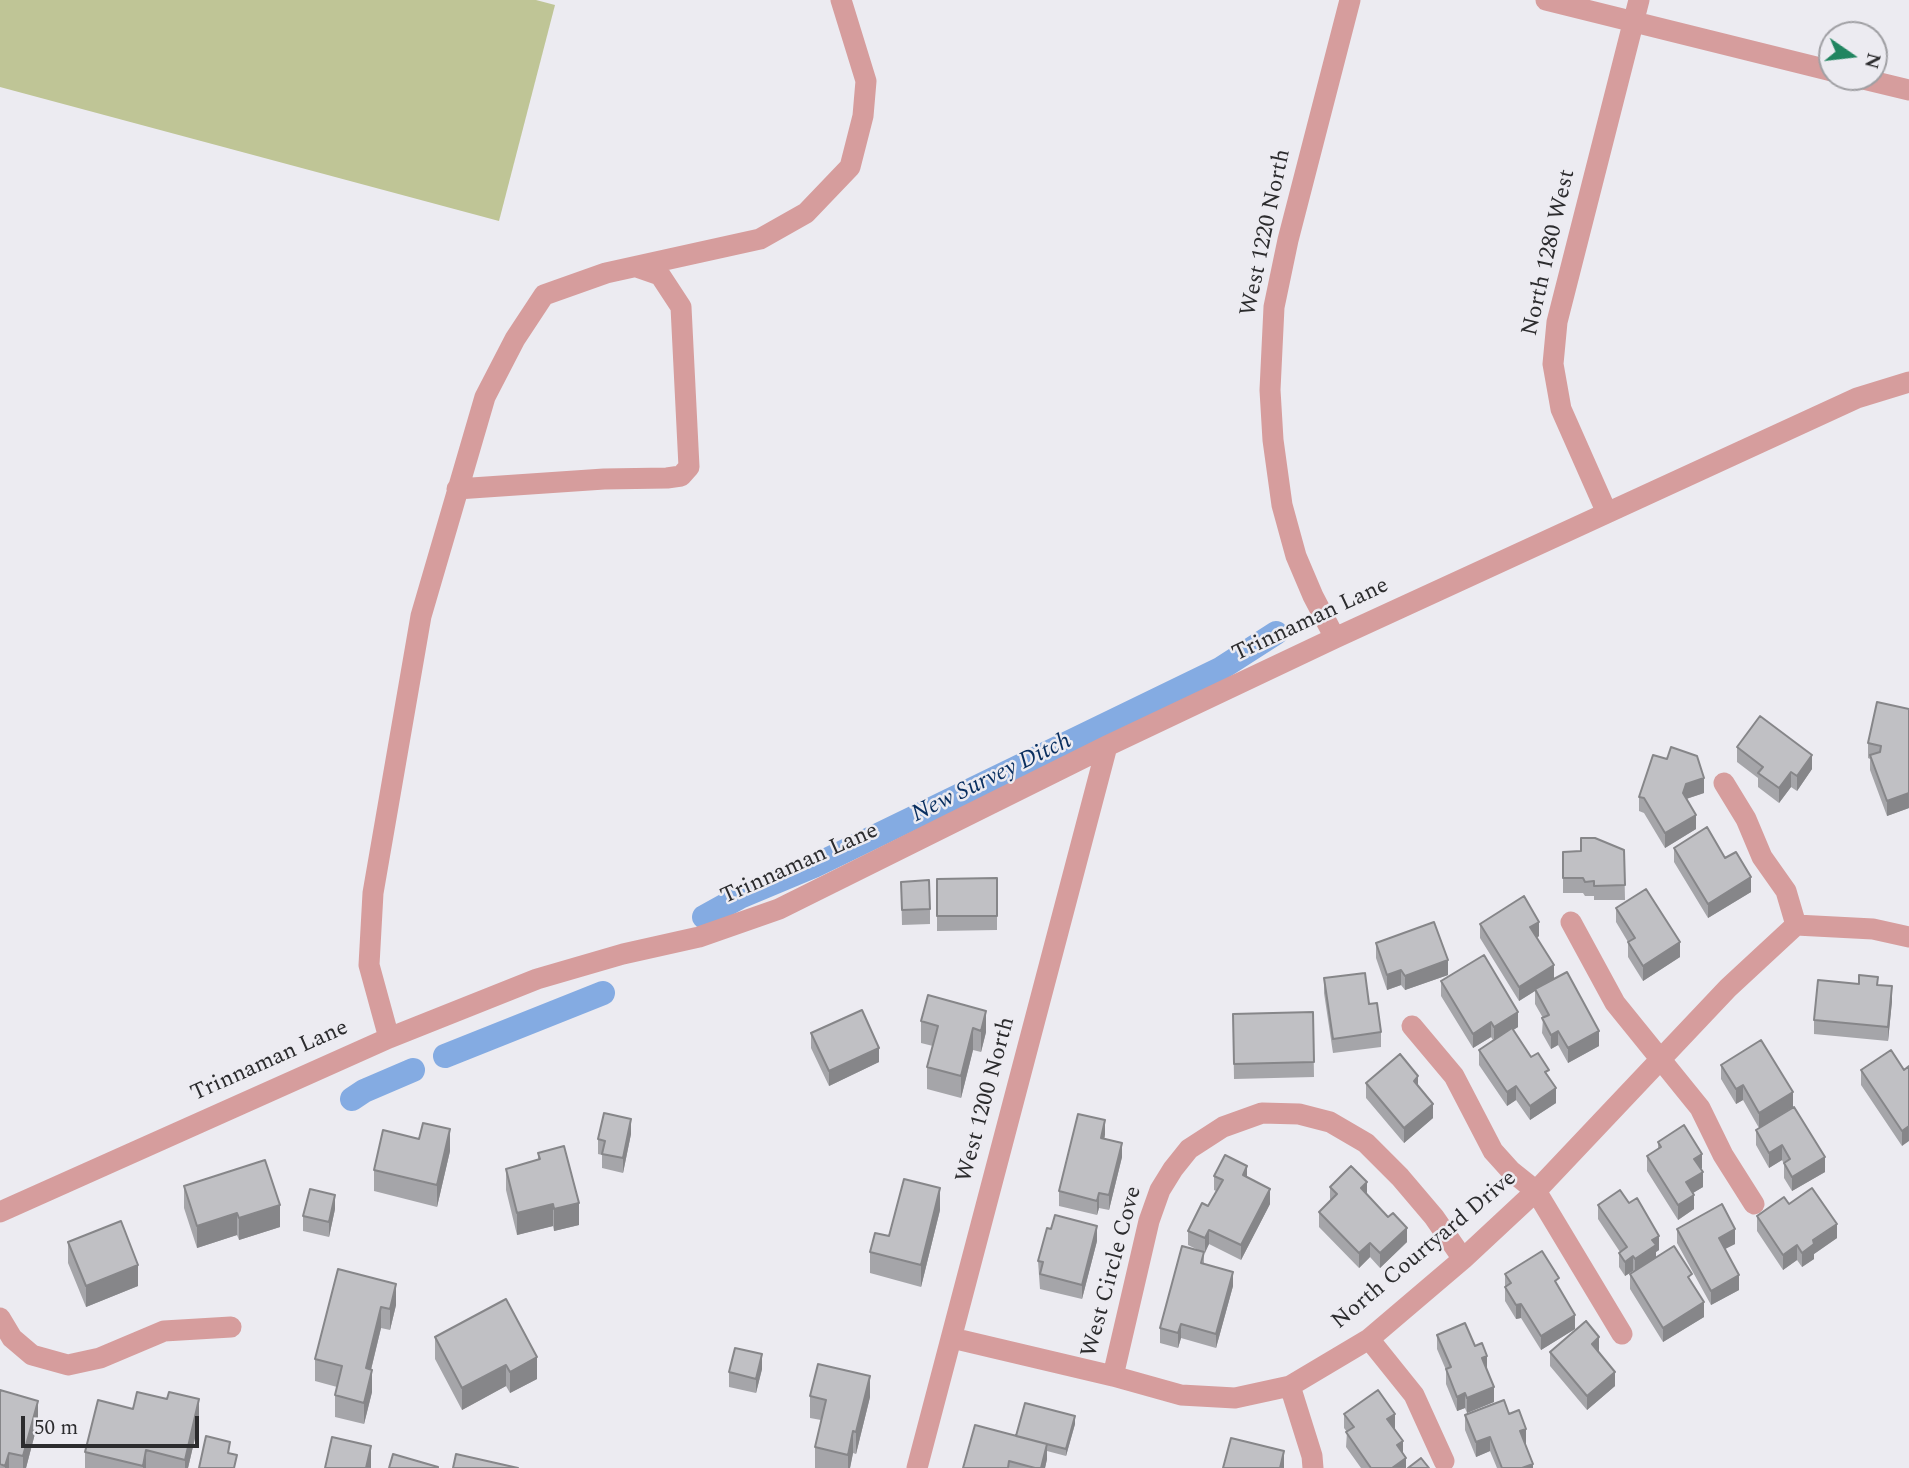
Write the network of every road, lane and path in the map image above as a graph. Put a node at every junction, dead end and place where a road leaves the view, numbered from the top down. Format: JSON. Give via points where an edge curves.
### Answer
{"nodes":[{"id":1,"x":841,"y":0,"type":"edge"},
{"id":2,"x":1350,"y":0,"type":"edge"},
{"id":3,"x":1546,"y":0,"type":"edge"},
{"id":4,"x":1639,"y":0,"type":"edge"},
{"id":5,"x":1634,"y":22,"type":"junction"},
{"id":6,"x":1818,"y":68,"type":"edge"},
{"id":7,"x":1888,"y":85,"type":"edge"},
{"id":8,"x":1909,"y":90,"type":"edge"},
{"id":9,"x":637,"y":267,"type":"junction"},
{"id":10,"x":1909,"y":382,"type":"edge"},
{"id":11,"x":457,"y":489,"type":"junction"},
{"id":12,"x":1607,"y":513,"type":"junction"},
{"id":13,"x":1335,"y":638,"type":"junction"},
{"id":14,"x":1107,"y":746,"type":"junction"},
{"id":15,"x":1724,"y":783,"type":"dead end"},
{"id":16,"x":1571,"y":922,"type":"dead end"},
{"id":17,"x":1796,"y":925,"type":"junction"},
{"id":18,"x":1909,"y":937,"type":"edge"},
{"id":19,"x":1412,"y":1026,"type":"dead end"},
{"id":20,"x":388,"y":1038,"type":"junction"},
{"id":21,"x":1660,"y":1059,"type":"junction"},
{"id":22,"x":1536,"y":1191,"type":"junction"},
{"id":23,"x":1754,"y":1204,"type":"dead end"},
{"id":24,"x":0,"y":1212,"type":"edge"},
{"id":25,"x":1463,"y":1259,"type":"junction"},
{"id":26,"x":0,"y":1318,"type":"edge"},
{"id":27,"x":231,"y":1327,"type":"dead end"},
{"id":28,"x":1622,"y":1334,"type":"dead end"},
{"id":29,"x":952,"y":1338,"type":"junction"},
{"id":30,"x":1369,"y":1339,"type":"junction"},
{"id":31,"x":1112,"y":1376,"type":"junction"},
{"id":32,"x":1290,"y":1386,"type":"junction"},
{"id":33,"x":1444,"y":1461,"type":"dead end"},
{"id":34,"x":917,"y":1468,"type":"edge"},
{"id":35,"x":1313,"y":1468,"type":"edge"}],
"edges":[{"from":1,"to":9,"type":"street","via":[[866,81],[850,167],[806,213],[760,239]]},
{"from":2,"to":13,"type":"street","name":"West 1220 North","via":[[1285,254],[1275,307],[1270,390],[1282,505],[1296,556]]},
{"from":3,"to":5,"type":"street"},
{"from":4,"to":5,"type":"street","name":"North 1280 West"},
{"from":5,"to":6,"type":"street"},
{"from":5,"to":12,"type":"street","name":"North 1280 West","via":[[1557,322],[1553,364],[1561,410]]},
{"from":7,"to":8,"type":"street"},
{"from":9,"to":11,"type":"street","via":[[544,295],[485,397]]},
{"from":9,"to":11,"type":"street","via":[[660,275],[681,307],[689,467],[681,476],[667,478]]},
{"from":10,"to":12,"type":"street","name":"Trinnaman Lane","via":[[1857,398]]},
{"from":11,"to":20,"type":"street","via":[[421,616],[373,893],[369,965]]},
{"from":12,"to":13,"type":"street","name":"Trinnaman Lane"},
{"from":13,"to":14,"type":"street","name":"Trinnaman Lane"},
{"from":14,"to":20,"type":"street","name":"Trinnaman Lane","via":[[779,909],[699,937],[537,979]]},
{"from":14,"to":29,"type":"street","name":"West 1200 North"},
{"from":15,"to":17,"type":"street","via":[[1762,857],[1786,891]]},
{"from":16,"to":21,"type":"street","via":[[1615,1003]]},
{"from":17,"to":18,"type":"street","via":[[1873,929]]},
{"from":17,"to":21,"type":"street","name":"North Courtyard Drive"},
{"from":19,"to":22,"type":"street","via":[[1454,1076],[1493,1151]]},
{"from":20,"to":24,"type":"street","name":"Trinnaman Lane"},
{"from":21,"to":22,"type":"street","name":"North Courtyard Drive"},
{"from":21,"to":23,"type":"street","via":[[1700,1108]]},
{"from":22,"to":25,"type":"street","name":"North Courtyard Drive"},
{"from":22,"to":28,"type":"street"},
{"from":25,"to":30,"type":"street","name":"North Courtyard Drive"},
{"from":25,"to":31,"type":"street","name":"West Circle Cove","via":[[1434,1217],[1366,1143],[1331,1122],[1299,1114],[1262,1113],[1223,1127],[1189,1149],[1160,1190]]},
{"from":26,"to":27,"type":"street","via":[[12,1338],[32,1355],[68,1365],[100,1358],[164,1331]]},
{"from":29,"to":31,"type":"street","name":"North Courtyard Drive"},
{"from":29,"to":34,"type":"street","name":"West 1200 North"},
{"from":30,"to":32,"type":"street","name":"North Courtyard Drive"},
{"from":30,"to":33,"type":"street","via":[[1414,1395]]},
{"from":31,"to":32,"type":"street","name":"North Courtyard Drive","via":[[1181,1395],[1235,1398]]},
{"from":32,"to":35,"type":"street"}]}
